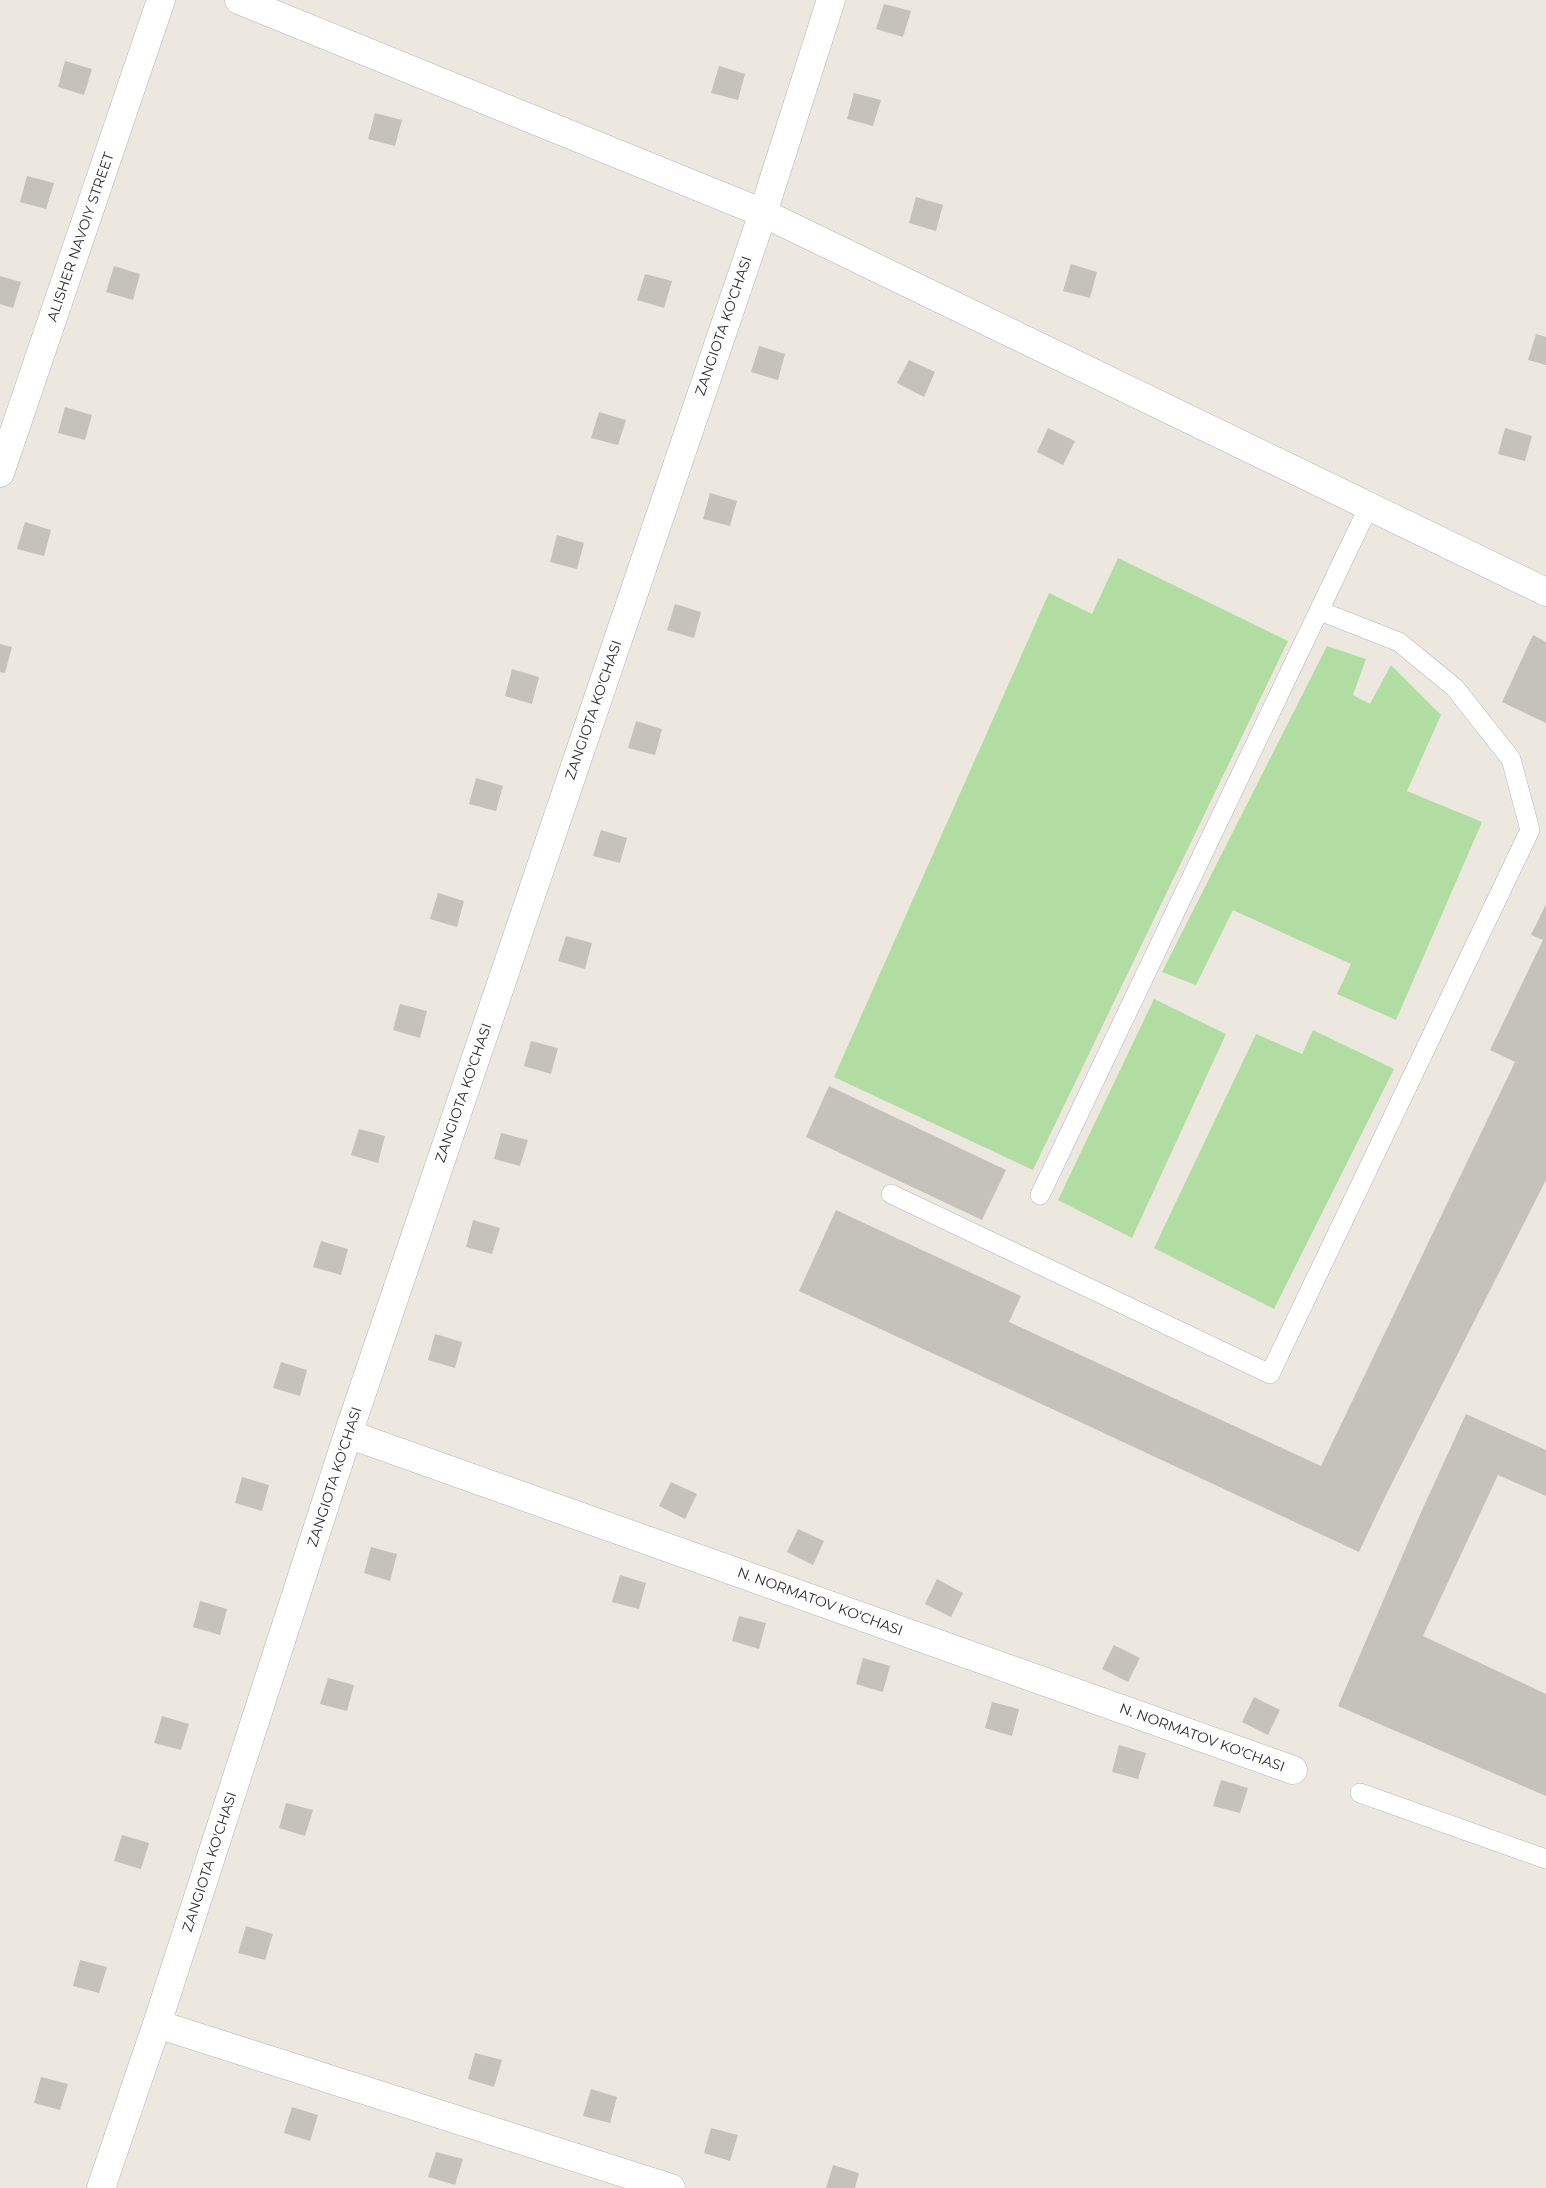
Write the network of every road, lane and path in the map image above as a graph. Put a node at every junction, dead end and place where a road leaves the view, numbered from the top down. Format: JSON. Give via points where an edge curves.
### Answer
{"nodes":[{"id":1,"x":161,"y":0,"type":"edge"},
{"id":2,"x":239,"y":0,"type":"edge"},
{"id":3,"x":831,"y":0,"type":"edge"},
{"id":4,"x":763,"y":212,"type":"junction"},
{"id":5,"x":0,"y":473,"type":"edge"},
{"id":6,"x":1368,"y":508,"type":"junction"},
{"id":7,"x":1544,"y":585,"type":"edge"},
{"id":8,"x":1320,"y":611,"type":"junction"},
{"id":9,"x":891,"y":1194,"type":"dead end"},
{"id":10,"x":1040,"y":1195,"type":"dead end"},
{"id":11,"x":348,"y":1434,"type":"junction"},
{"id":12,"x":1293,"y":1770,"type":"dead end"},
{"id":13,"x":1360,"y":1793,"type":"dead end"},
{"id":14,"x":1546,"y":1859,"type":"edge"},
{"id":15,"x":158,"y":2024,"type":"junction"},
{"id":16,"x":101,"y":2188,"type":"edge"},
{"id":17,"x":671,"y":2188,"type":"edge"}],
"edges":[{"from":1,"to":5,"type":"street","name":"ALISHER NAVOIY STREET"},
{"from":2,"to":4,"type":"street"},
{"from":3,"to":4,"type":"street","name":"ZANGIOTA KO'CHASI"},
{"from":4,"to":6,"type":"street"},
{"from":4,"to":11,"type":"street","name":"ZANGIOTA KO'CHASI"},
{"from":6,"to":7,"type":"street"},
{"from":6,"to":8,"type":"lane"},
{"from":8,"to":9,"type":"lane","via":[[1399,642],[1455,688],[1511,759],[1530,830],[1270,1374]]},
{"from":8,"to":10,"type":"lane"},
{"from":11,"to":12,"type":"street","name":"N. NORMATOV KO'CHASI"},
{"from":11,"to":15,"type":"street","name":"ZANGIOTA KO'CHASI"},
{"from":13,"to":14,"type":"lane"},
{"from":15,"to":16,"type":"street","name":"ZANGIOTA KO'CHASI"},
{"from":15,"to":17,"type":"street"}]}
